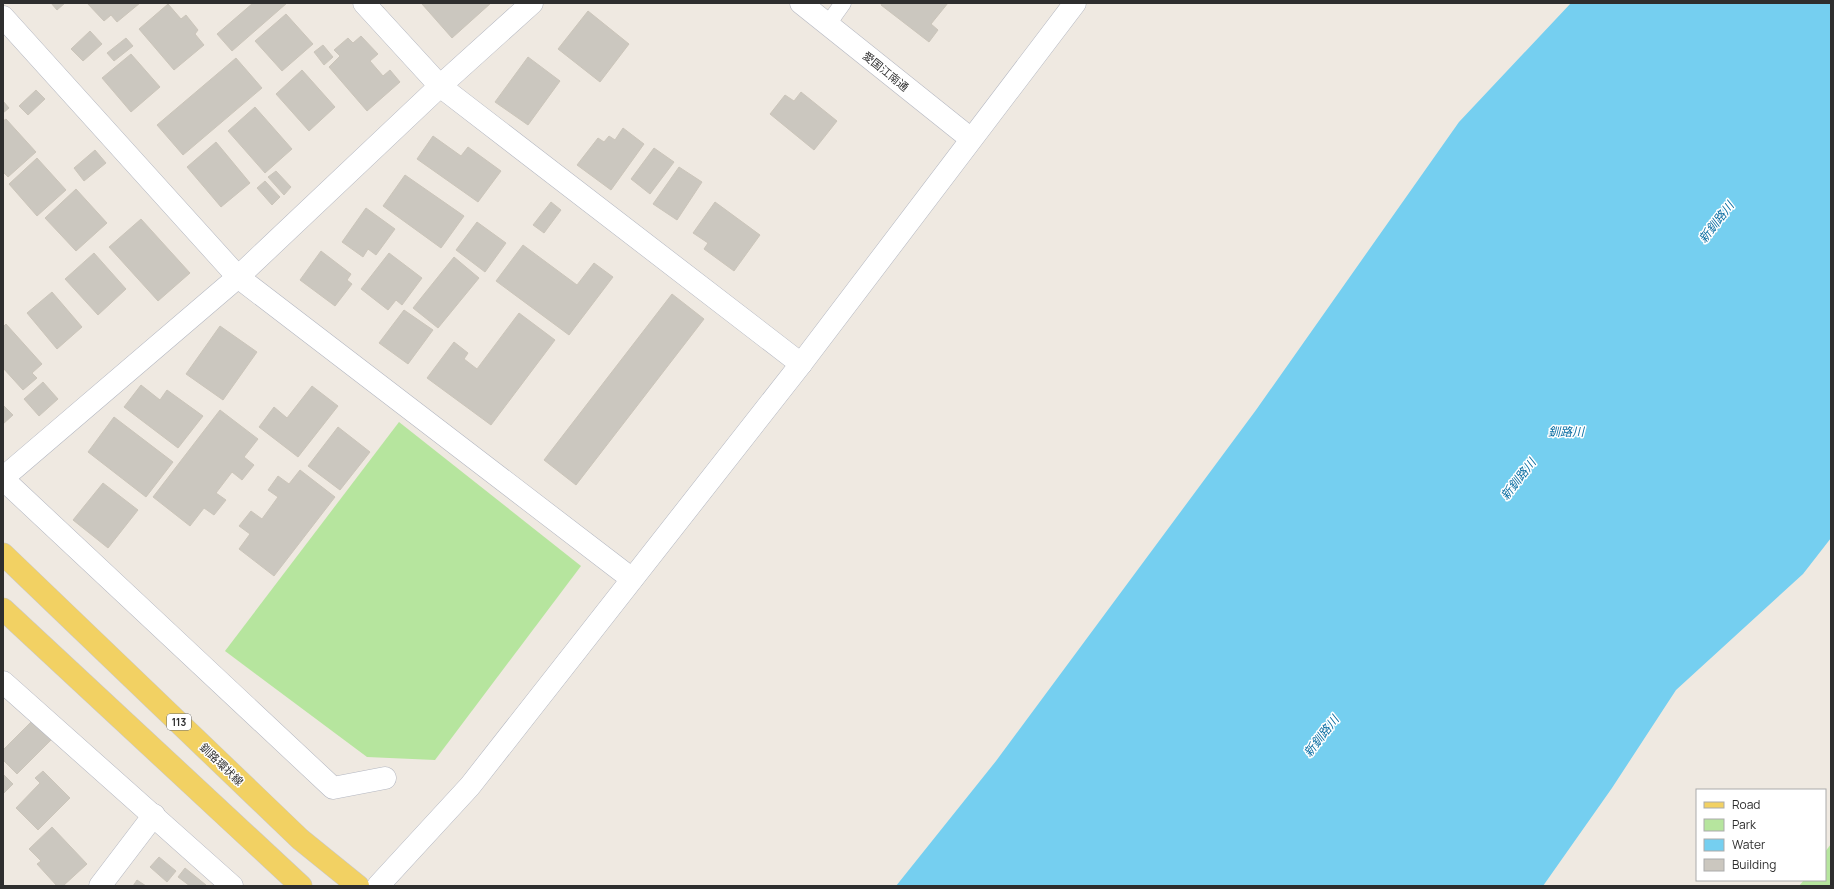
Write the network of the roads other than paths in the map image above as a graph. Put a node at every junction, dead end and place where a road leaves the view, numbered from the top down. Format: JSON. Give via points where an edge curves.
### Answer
{"nodes":[{"id":1,"x":364,"y":3,"type":"edge"},
{"id":2,"x":532,"y":3,"type":"edge"},
{"id":3,"x":801,"y":3,"type":"edge"},
{"id":4,"x":843,"y":3,"type":"edge"},
{"id":5,"x":1075,"y":3,"type":"edge"},
{"id":6,"x":3,"y":16,"type":"edge"},
{"id":7,"x":828,"y":24,"type":"junction"},
{"id":8,"x":440,"y":86,"type":"junction"},
{"id":9,"x":971,"y":139,"type":"junction"},
{"id":10,"x":238,"y":277,"type":"junction"},
{"id":11,"x":801,"y":364,"type":"junction"},
{"id":12,"x":3,"y":479,"type":"edge"},
{"id":13,"x":3,"y":554,"type":"edge"},
{"id":14,"x":632,"y":580,"type":"junction"},
{"id":15,"x":3,"y":609,"type":"edge"},
{"id":16,"x":3,"y":682,"type":"edge"},
{"id":17,"x":385,"y":778,"type":"dead end"},
{"id":18,"x":154,"y":815,"type":"junction"},
{"id":19,"x":100,"y":886,"type":"edge"},
{"id":20,"x":232,"y":886,"type":"edge"},
{"id":21,"x":301,"y":886,"type":"edge"},
{"id":22,"x":358,"y":886,"type":"edge"},
{"id":23,"x":378,"y":886,"type":"edge"}],
"edges":[{"from":1,"to":8,"type":"street"},
{"from":2,"to":8,"type":"street"},
{"from":3,"to":7,"type":"street","name":"愛国江南通"},
{"from":4,"to":7,"type":"lane"},
{"from":5,"to":9,"type":"street"},
{"from":6,"to":10,"type":"street"},
{"from":7,"to":9,"type":"street","name":"愛国江南通"},
{"from":8,"to":10,"type":"street"},
{"from":8,"to":11,"type":"street"},
{"from":9,"to":11,"type":"street"},
{"from":10,"to":12,"type":"street"},
{"from":10,"to":14,"type":"street"},
{"from":11,"to":14,"type":"street"},
{"from":12,"to":17,"type":"street","via":[[333,788]]},
{"from":13,"to":22,"type":"main road","name":"釧路環状線","number":"113","via":[[300,839]]},
{"from":14,"to":23,"type":"street","via":[[470,786]]},
{"from":15,"to":21,"type":"main road"},
{"from":16,"to":18,"type":"street"},
{"from":18,"to":19,"type":"street"},
{"from":18,"to":20,"type":"street"}]}
